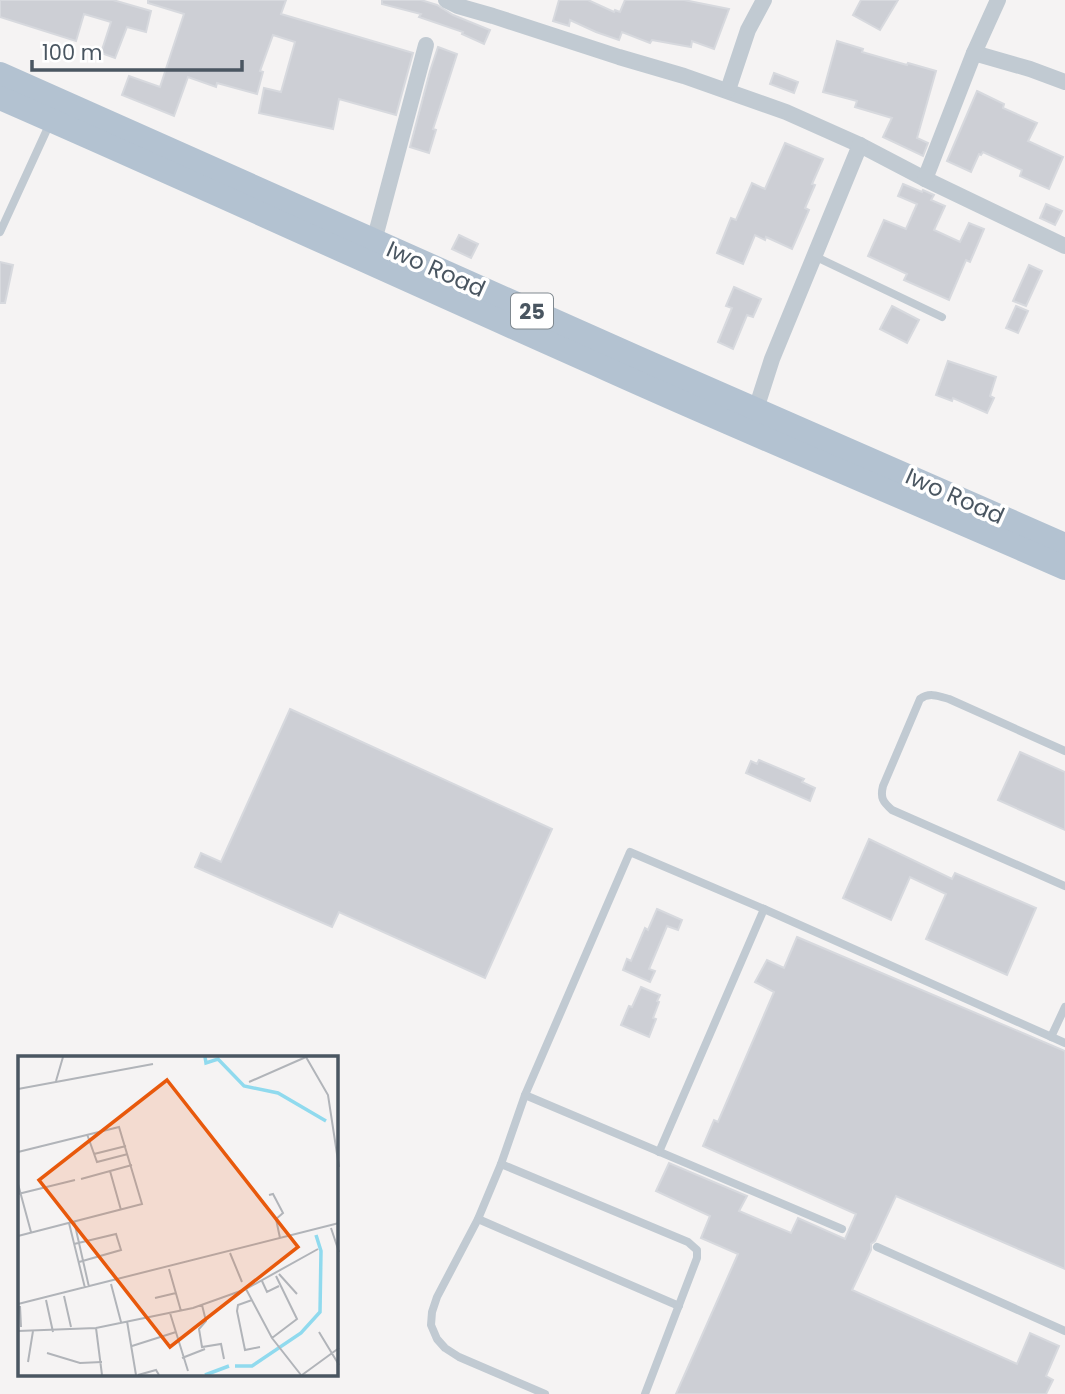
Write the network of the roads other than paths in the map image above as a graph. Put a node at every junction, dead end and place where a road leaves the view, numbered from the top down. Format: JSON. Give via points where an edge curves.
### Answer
{"nodes":[{"id":1,"x":446,"y":0,"type":"edge"},
{"id":2,"x":764,"y":0,"type":"edge"},
{"id":3,"x":998,"y":0,"type":"edge"},
{"id":4,"x":426,"y":45,"type":"dead end"},
{"id":5,"x":974,"y":53,"type":"junction"},
{"id":6,"x":0,"y":74,"type":"edge"},
{"id":7,"x":1065,"y":82,"type":"edge"},
{"id":8,"x":728,"y":90,"type":"junction"},
{"id":9,"x":0,"y":98,"type":"edge"},
{"id":10,"x":51,"y":120,"type":"junction"},
{"id":11,"x":860,"y":145,"type":"junction"},
{"id":12,"x":925,"y":179,"type":"junction"},
{"id":13,"x":0,"y":232,"type":"edge"},
{"id":14,"x":374,"y":241,"type":"junction"},
{"id":15,"x":1065,"y":246,"type":"edge"},
{"id":16,"x":814,"y":256,"type":"junction"},
{"id":17,"x":942,"y":317,"type":"dead end"},
{"id":18,"x":710,"y":402,"type":"junction"},
{"id":19,"x":755,"y":409,"type":"junction"},
{"id":20,"x":1065,"y":545,"type":"edge"},
{"id":21,"x":1065,"y":568,"type":"edge"},
{"id":22,"x":1065,"y":751,"type":"edge"},
{"id":23,"x":1065,"y":886,"type":"edge"},
{"id":24,"x":764,"y":909,"type":"junction"},
{"id":25,"x":1065,"y":1007,"type":"edge"},
{"id":26,"x":1051,"y":1037,"type":"junction"},
{"id":27,"x":1065,"y":1043,"type":"edge"},
{"id":28,"x":525,"y":1095,"type":"junction"},
{"id":29,"x":659,"y":1152,"type":"junction"},
{"id":30,"x":501,"y":1164,"type":"junction"},
{"id":31,"x":478,"y":1219,"type":"junction"},
{"id":32,"x":842,"y":1229,"type":"dead end"},
{"id":33,"x":877,"y":1247,"type":"dead end"},
{"id":34,"x":679,"y":1306,"type":"junction"},
{"id":35,"x":1065,"y":1331,"type":"edge"},
{"id":36,"x":545,"y":1394,"type":"edge"},
{"id":37,"x":646,"y":1394,"type":"edge"}],
"edges":[{"from":1,"to":8,"type":"street"},
{"from":2,"to":8,"type":"street","via":[[748,30]]},
{"from":3,"to":5,"type":"street"},
{"from":4,"to":14,"type":"street"},
{"from":5,"to":7,"type":"street"},
{"from":5,"to":12,"type":"street"},
{"from":6,"to":14,"type":"main road","name":"Iwo Road","number":"25"},
{"from":8,"to":11,"type":"street"},
{"from":9,"to":10,"type":"main road","name":"Iwo Road"},
{"from":10,"to":13,"type":"lane"},
{"from":10,"to":18,"type":"main road","name":"Iwo Road"},
{"from":11,"to":12,"type":"street"},
{"from":11,"to":16,"type":"street"},
{"from":12,"to":15,"type":"street"},
{"from":14,"to":18,"type":"main road","name":"Iwo Road","number":"25"},
{"from":16,"to":17,"type":"lane"},
{"from":16,"to":19,"type":"street"},
{"from":18,"to":19,"type":"main road","name":"Iwo Road","number":"25"},
{"from":18,"to":21,"type":"main road","name":"Iwo Road"},
{"from":19,"to":20,"type":"main road","name":"Iwo Road","number":"25"},
{"from":22,"to":23,"type":"lane","via":[[949,699],[927,696],[920,699],[881,794],[892,810]]},
{"from":24,"to":26,"type":"lane"},
{"from":24,"to":28,"type":"lane","via":[[630,852]]},
{"from":24,"to":29,"type":"lane"},
{"from":25,"to":26,"type":"lane"},
{"from":26,"to":27,"type":"lane"},
{"from":28,"to":29,"type":"lane"},
{"from":28,"to":30,"type":"lane"},
{"from":29,"to":32,"type":"lane"},
{"from":30,"to":31,"type":"lane"},
{"from":30,"to":34,"type":"lane","via":[[692,1245],[697,1258]]},
{"from":31,"to":34,"type":"lane"},
{"from":31,"to":36,"type":"lane","via":[[436,1297],[431,1325],[437,1339],[452,1353]]},
{"from":33,"to":35,"type":"lane"},
{"from":34,"to":37,"type":"lane"}]}
